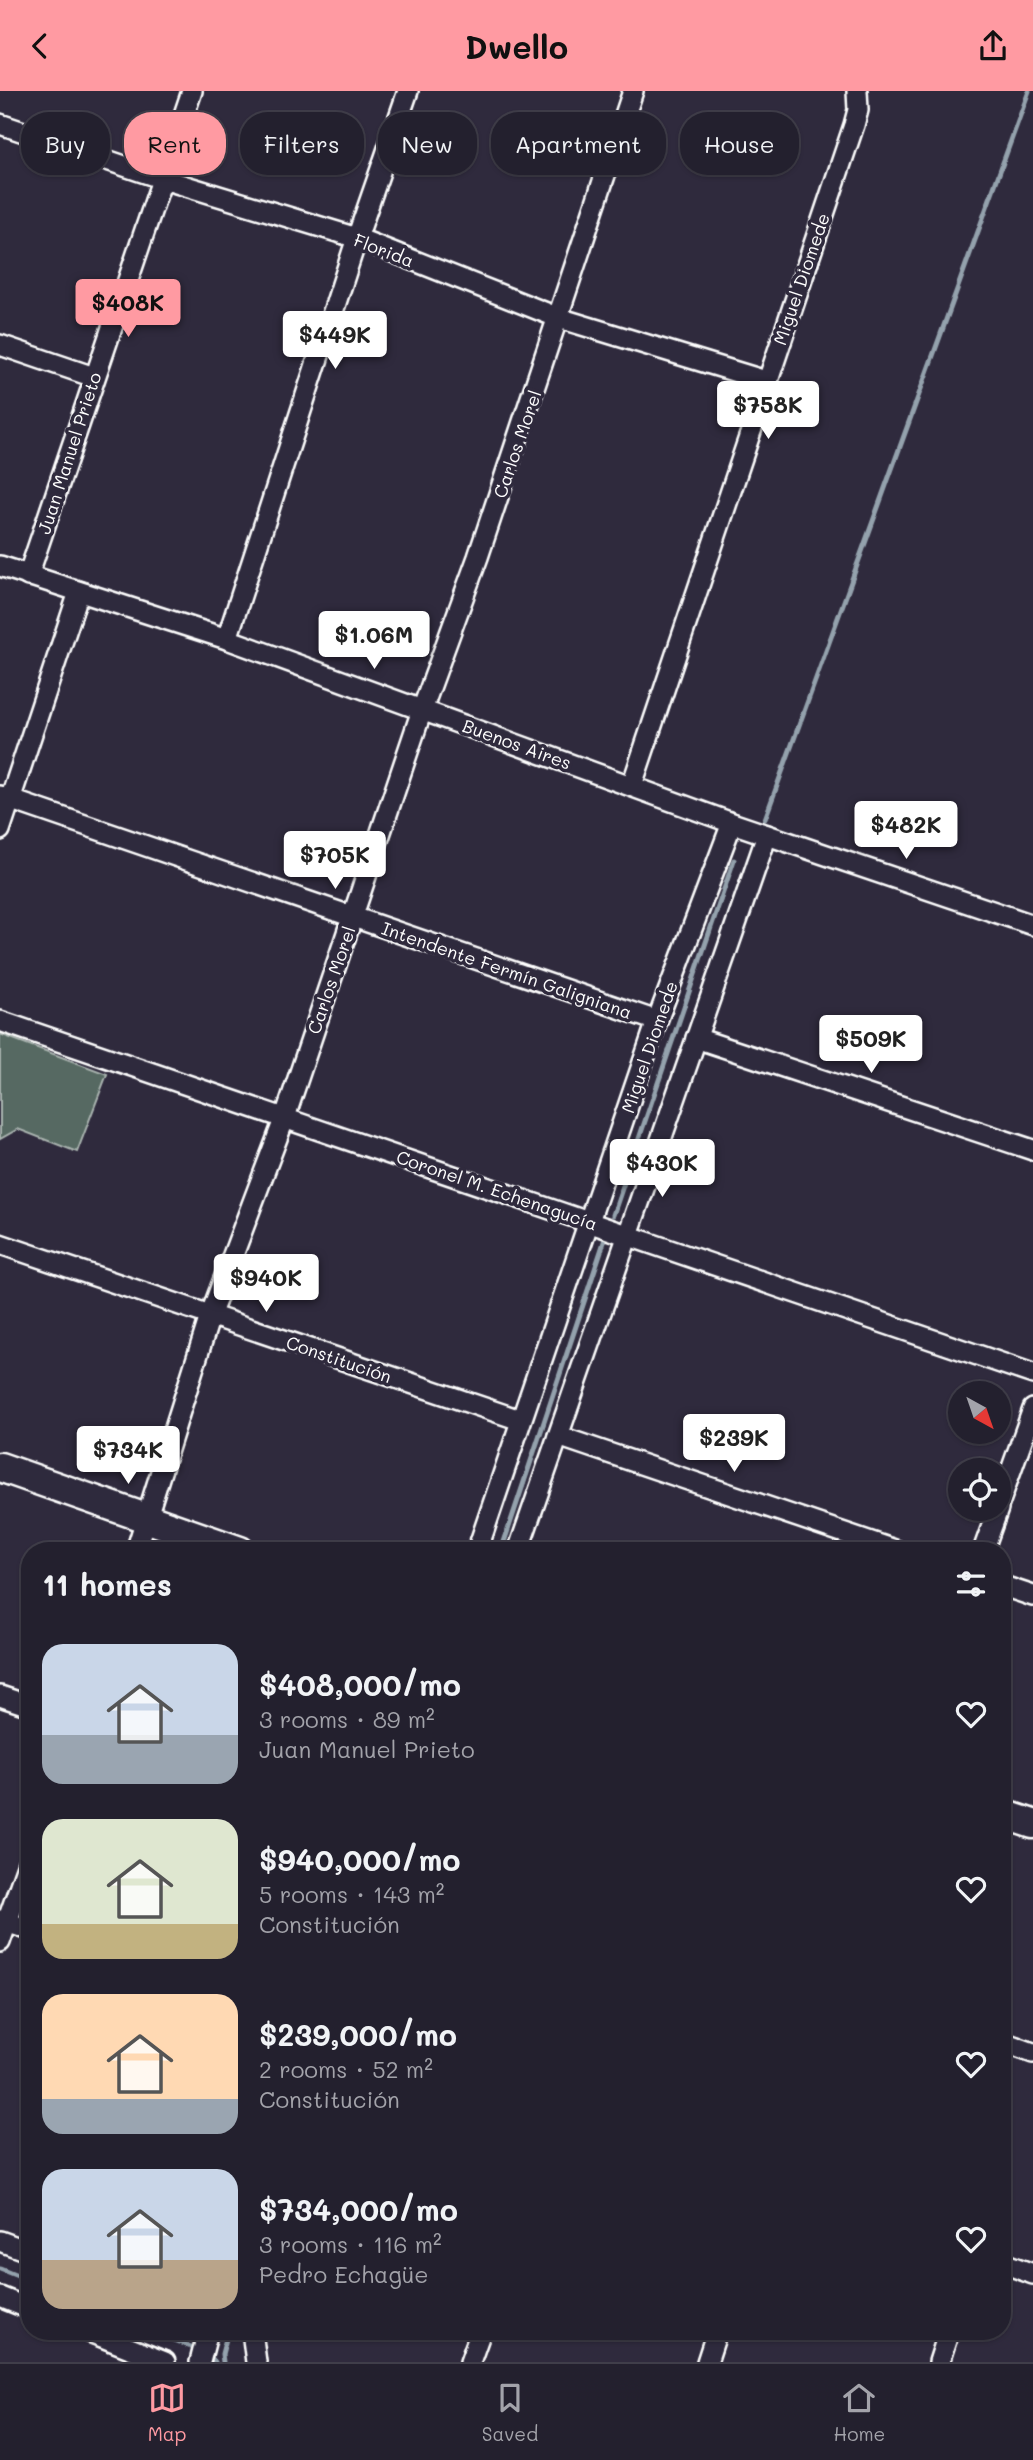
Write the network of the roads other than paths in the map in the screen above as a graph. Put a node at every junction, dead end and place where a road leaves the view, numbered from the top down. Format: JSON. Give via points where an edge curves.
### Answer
{"nodes":[{"id":1,"x":192,"y":91,"type":"edge"},
{"id":2,"x":408,"y":91,"type":"edge"},
{"id":3,"x":633,"y":91,"type":"edge"},
{"id":4,"x":857,"y":91,"type":"edge"},
{"id":5,"x":0,"y":124,"type":"edge"},
{"id":6,"x":163,"y":179,"type":"junction"},
{"id":7,"x":357,"y":238,"type":"junction"},
{"id":8,"x":559,"y":318,"type":"junction"},
{"id":9,"x":0,"y":345,"type":"edge"},
{"id":10,"x":94,"y":377,"type":"junction"},
{"id":11,"x":766,"y":381,"type":"junction"},
{"id":12,"x":0,"y":566,"type":"edge"},
{"id":13,"x":28,"y":576,"type":"junction"},
{"id":14,"x":79,"y":592,"type":"junction"},
{"id":15,"x":227,"y":639,"type":"junction"},
{"id":16,"x":422,"y":710,"type":"junction"},
{"id":17,"x":632,"y":785,"type":"junction"},
{"id":18,"x":5,"y":798,"type":"edge"},
{"id":19,"x":732,"y":823,"type":"junction"},
{"id":20,"x":0,"y":830,"type":"edge"},
{"id":21,"x":767,"y":835,"type":"junction"},
{"id":22,"x":352,"y":918,"type":"junction"},
{"id":23,"x":1033,"y":925,"type":"edge"},
{"id":24,"x":0,"y":1021,"type":"edge"},
{"id":25,"x":657,"y":1021,"type":"junction"},
{"id":26,"x":696,"y":1038,"type":"junction"},
{"id":27,"x":285,"y":1117,"type":"junction"},
{"id":28,"x":1033,"y":1150,"type":"edge"},
{"id":29,"x":589,"y":1222,"type":"junction"},
{"id":30,"x":628,"y":1234,"type":"junction"},
{"id":31,"x":0,"y":1244,"type":"edge"},
{"id":32,"x":210,"y":1316,"type":"junction"},
{"id":33,"x":1033,"y":1374,"type":"edge"},
{"id":34,"x":1033,"y":1409,"type":"edge"},
{"id":35,"x":520,"y":1420,"type":"junction"},
{"id":36,"x":558,"y":1436,"type":"junction"},
{"id":37,"x":0,"y":1467,"type":"edge"},
{"id":38,"x":1011,"y":1470,"type":"edge"},
{"id":39,"x":148,"y":1518,"type":"junction"},
{"id":40,"x":993,"y":1521,"type":"edge"},
{"id":41,"x":139,"y":1542,"type":"edge"},
{"id":42,"x":215,"y":1542,"type":"edge"},
{"id":43,"x":480,"y":1542,"type":"edge"},
{"id":44,"x":521,"y":1542,"type":"edge"},
{"id":45,"x":871,"y":1542,"type":"edge"},
{"id":46,"x":986,"y":1542,"type":"edge"},
{"id":47,"x":1011,"y":1589,"type":"edge"},
{"id":48,"x":1033,"y":1596,"type":"edge"},
{"id":49,"x":0,"y":1696,"type":"edge"},
{"id":50,"x":21,"y":1703,"type":"edge"},
{"id":51,"x":1011,"y":1817,"type":"edge"},
{"id":52,"x":1033,"y":1824,"type":"edge"},
{"id":53,"x":21,"y":1878,"type":"edge"},
{"id":54,"x":3,"y":1921,"type":"edge"},
{"id":55,"x":21,"y":1927,"type":"edge"},
{"id":56,"x":0,"y":1942,"type":"edge"},
{"id":57,"x":1011,"y":2045,"type":"edge"},
{"id":58,"x":1033,"y":2053,"type":"edge"},
{"id":59,"x":0,"y":2241,"type":"edge"},
{"id":60,"x":21,"y":2249,"type":"edge"},
{"id":61,"x":1011,"y":2266,"type":"edge"},
{"id":62,"x":1033,"y":2274,"type":"edge"},
{"id":63,"x":0,"y":2297,"type":"edge"},
{"id":64,"x":21,"y":2305,"type":"edge"},
{"id":65,"x":110,"y":2340,"type":"edge"},
{"id":66,"x":206,"y":2340,"type":"edge"},
{"id":67,"x":253,"y":2340,"type":"edge"},
{"id":68,"x":478,"y":2340,"type":"edge"},
{"id":69,"x":714,"y":2340,"type":"edge"},
{"id":70,"x":946,"y":2340,"type":"edge"},
{"id":71,"x":200,"y":2361,"type":"edge"},
{"id":72,"x":165,"y":2362,"type":"edge"},
{"id":73,"x":256,"y":2362,"type":"edge"},
{"id":74,"x":470,"y":2362,"type":"edge"},
{"id":75,"x":706,"y":2362,"type":"edge"},
{"id":76,"x":939,"y":2362,"type":"edge"}],
"edges":[{"from":1,"to":6,"type":"street","name":"Juan Manuel Prieto"},
{"from":2,"to":7,"type":"street"},
{"from":3,"to":8,"type":"street","name":"Carlos Morel"},
{"from":4,"to":11,"type":"street","name":"Miguel Diomede","via":[[854,125]]},
{"from":5,"to":6,"type":"street","name":"Florida"},
{"from":6,"to":7,"type":"street","name":"Florida"},
{"from":6,"to":10,"type":"street","name":"Juan Manuel Prieto"},
{"from":7,"to":8,"type":"street","name":"Florida"},
{"from":7,"to":15,"type":"street"},
{"from":8,"to":11,"type":"street","name":"Florida"},
{"from":8,"to":16,"type":"street","name":"Carlos Morel"},
{"from":9,"to":10,"type":"street"},
{"from":10,"to":13,"type":"street","name":"Juan Manuel Prieto"},
{"from":11,"to":17,"type":"street","name":"Miguel Diomede"},
{"from":12,"to":13,"type":"street","name":"Buenos Aires"},
{"from":13,"to":14,"type":"street","name":"Buenos Aires"},
{"from":14,"to":15,"type":"street","name":"Buenos Aires"},
{"from":14,"to":18,"type":"street"},
{"from":15,"to":16,"type":"street","name":"Buenos Aires"},
{"from":16,"to":17,"type":"street","name":"Buenos Aires"},
{"from":16,"to":22,"type":"street","name":"Carlos Morel"},
{"from":17,"to":19,"type":"street","name":"Buenos Aires"},
{"from":18,"to":20,"type":"street"},
{"from":18,"to":22,"type":"street","name":"Intendente Fermín Galigniana"},
{"from":19,"to":21,"type":"street","name":"Buenos Aires"},
{"from":19,"to":25,"type":"street","name":"Miguel Diomede"},
{"from":21,"to":23,"type":"street","name":"Buenos Aires"},
{"from":21,"to":26,"type":"street"},
{"from":22,"to":25,"type":"street","name":"Intendente Fermín Galigniana"},
{"from":22,"to":27,"type":"street","name":"Carlos Morel"},
{"from":24,"to":27,"type":"street","name":"Coronel M. Echenagucía"},
{"from":25,"to":29,"type":"street","name":"Miguel Diomede"},
{"from":26,"to":28,"type":"street"},
{"from":26,"to":30,"type":"street"},
{"from":27,"to":29,"type":"street","name":"Coronel M. Echenagucía"},
{"from":27,"to":32,"type":"street","name":"Carlos Morel"},
{"from":29,"to":30,"type":"street","name":"Coronel M. Echenagucía"},
{"from":29,"to":35,"type":"street","name":"Miguel Diomede"},
{"from":30,"to":33,"type":"street","name":"Coronel M. Echenagucía"},
{"from":30,"to":36,"type":"street"},
{"from":31,"to":32,"type":"street","name":"Constitución"},
{"from":32,"to":35,"type":"street","name":"Constitución"},
{"from":32,"to":39,"type":"street","name":"Carlos Morel"},
{"from":34,"to":38,"type":"street"},
{"from":35,"to":43,"type":"street","name":"Miguel Diomede"},
{"from":36,"to":44,"type":"street"},
{"from":36,"to":45,"type":"street"},
{"from":37,"to":39,"type":"street"},
{"from":39,"to":41,"type":"street","name":"Carlos Morel"},
{"from":39,"to":42,"type":"street"},
{"from":40,"to":46,"type":"street"},
{"from":47,"to":48,"type":"street"},
{"from":49,"to":50,"type":"street"},
{"from":51,"to":52,"type":"street"},
{"from":53,"to":54,"type":"street"},
{"from":54,"to":55,"type":"street"},
{"from":54,"to":56,"type":"street"},
{"from":57,"to":58,"type":"street"},
{"from":59,"to":60,"type":"street"},
{"from":61,"to":62,"type":"street"},
{"from":63,"to":64,"type":"street"},
{"from":65,"to":72,"type":"street"},
{"from":66,"to":71,"type":"street"},
{"from":67,"to":73,"type":"street"},
{"from":68,"to":74,"type":"street"},
{"from":69,"to":75,"type":"street"},
{"from":70,"to":76,"type":"street"}]}
